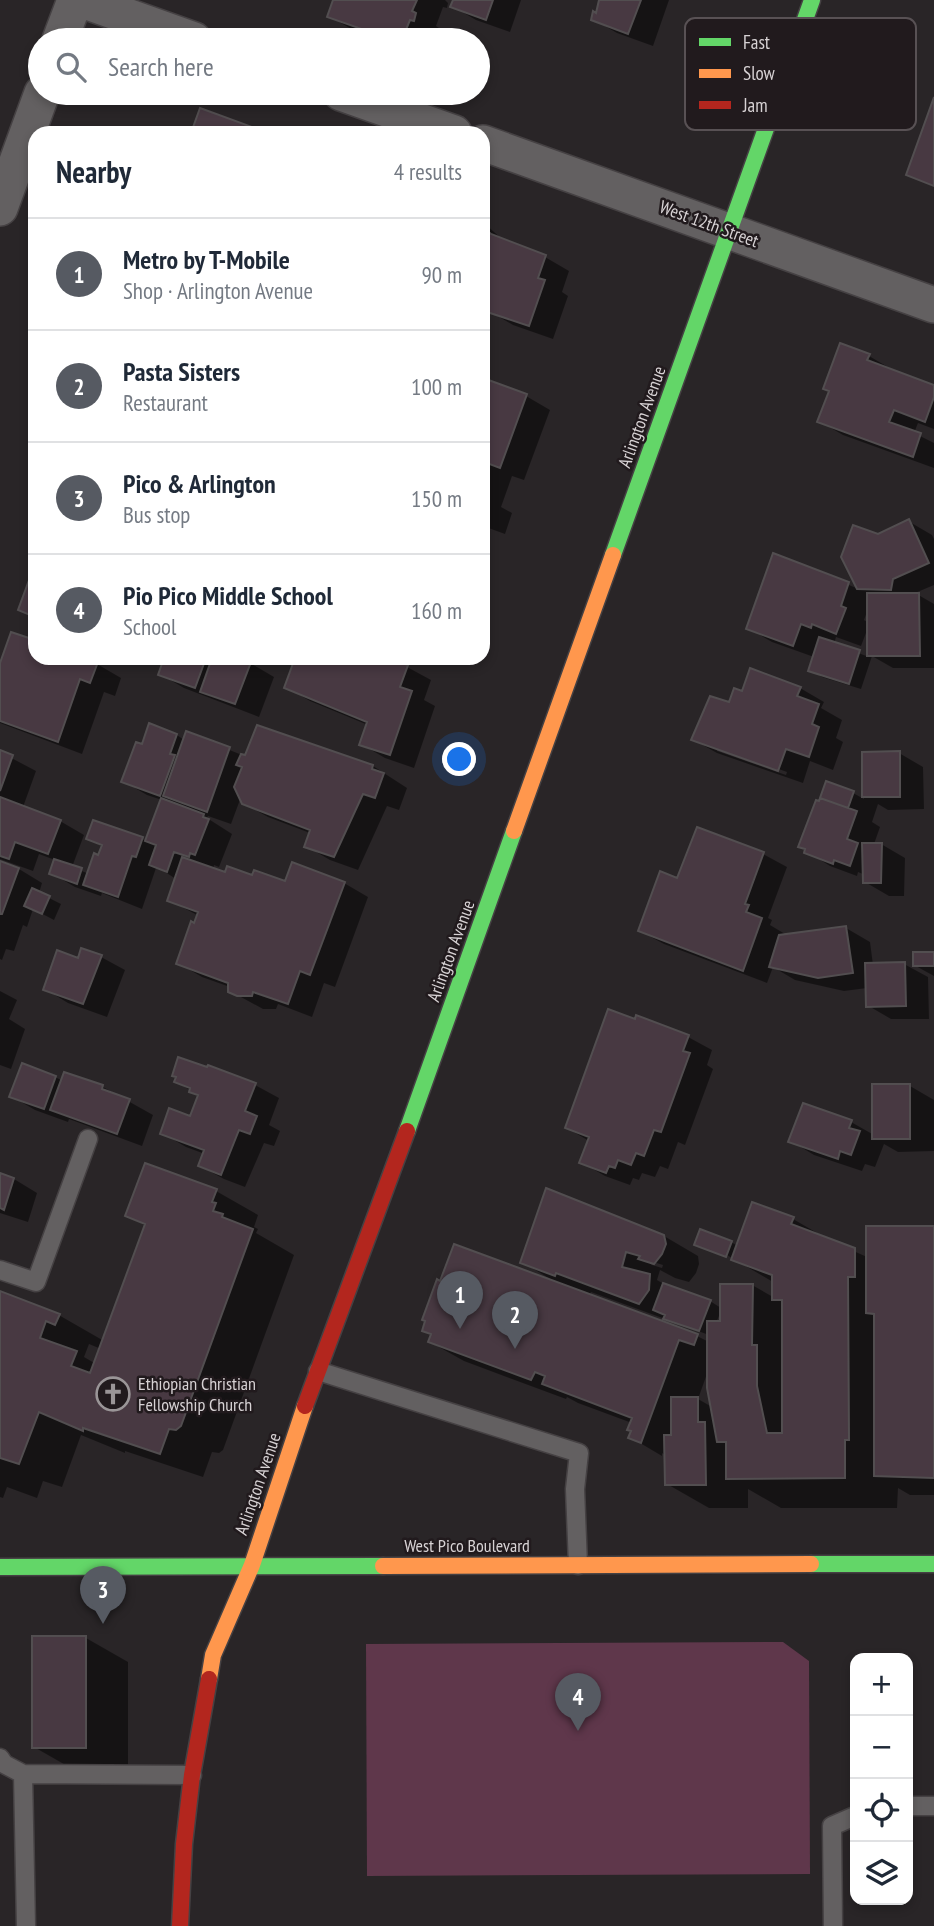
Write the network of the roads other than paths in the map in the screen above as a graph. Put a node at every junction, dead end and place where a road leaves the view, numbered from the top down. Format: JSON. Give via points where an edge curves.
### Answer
{"nodes":[{"id":1,"x":75,"y":0,"type":"edge"},
{"id":2,"x":82,"y":0,"type":"edge"},
{"id":3,"x":812,"y":0,"type":"edge"},
{"id":4,"x":806,"y":18,"type":"edge"},
{"id":5,"x":65,"y":28,"type":"edge"},
{"id":6,"x":160,"y":28,"type":"edge"},
{"id":7,"x":37,"y":105,"type":"edge"},
{"id":8,"x":375,"y":105,"type":"edge"},
{"id":9,"x":29,"y":126,"type":"edge"},
{"id":10,"x":434,"y":126,"type":"edge"},
{"id":11,"x":28,"y":129,"type":"edge"},
{"id":12,"x":765,"y":130,"type":"edge"},
{"id":13,"x":490,"y":147,"type":"edge"},
{"id":14,"x":0,"y":208,"type":"edge"},
{"id":15,"x":729,"y":232,"type":"junction"},
{"id":16,"x":934,"y":305,"type":"edge"},
{"id":17,"x":88,"y":1139,"type":"dead end"},
{"id":18,"x":0,"y":1270,"type":"edge"},
{"id":19,"x":318,"y":1371,"type":"junction"},
{"id":20,"x":934,"y":1564,"type":"edge"},
{"id":21,"x":252,"y":1565,"type":"junction"},
{"id":22,"x":578,"y":1565,"type":"junction"},
{"id":23,"x":0,"y":1567,"type":"edge"},
{"id":24,"x":0,"y":1758,"type":"edge"},
{"id":25,"x":23,"y":1774,"type":"junction"},
{"id":26,"x":192,"y":1775,"type":"junction"},
{"id":27,"x":913,"y":1806,"type":"edge"},
{"id":28,"x":934,"y":1806,"type":"edge"},
{"id":29,"x":850,"y":1818,"type":"edge"},
{"id":30,"x":26,"y":1926,"type":"edge"},
{"id":31,"x":180,"y":1926,"type":"edge"},
{"id":32,"x":833,"y":1926,"type":"edge"}],
"edges":[{"from":1,"to":5,"type":"street"},
{"from":2,"to":6,"type":"street"},
{"from":3,"to":4,"type":"main road","name":"Arlington Avenue"},
{"from":7,"to":9,"type":"street"},
{"from":8,"to":10,"type":"street"},
{"from":11,"to":14,"type":"street"},
{"from":12,"to":15,"type":"main road","name":"Arlington Avenue"},
{"from":13,"to":15,"type":"street","name":"West 12th Street"},
{"from":15,"to":16,"type":"street","name":"West 12th Street"},
{"from":15,"to":19,"type":"main road","name":"Arlington Avenue"},
{"from":17,"to":18,"type":"lane","via":[[36,1282]]},
{"from":19,"to":21,"type":"main road","name":"Arlington Avenue"},
{"from":19,"to":22,"type":"lane","via":[[579,1453],[575,1489]]},
{"from":20,"to":22,"type":"main road","name":"West Pico Boulevard"},
{"from":21,"to":22,"type":"main road","name":"West Pico Boulevard"},
{"from":21,"to":23,"type":"main road","name":"West Pico Boulevard"},
{"from":21,"to":26,"type":"main road","name":"Arlington Avenue","via":[[213,1656]]},
{"from":24,"to":25,"type":"lane"},
{"from":25,"to":26,"type":"lane"},
{"from":25,"to":30,"type":"lane"},
{"from":26,"to":31,"type":"main road","name":"Arlington Avenue"},
{"from":27,"to":28,"type":"lane"},
{"from":29,"to":32,"type":"lane","via":[[832,1826]]}]}
